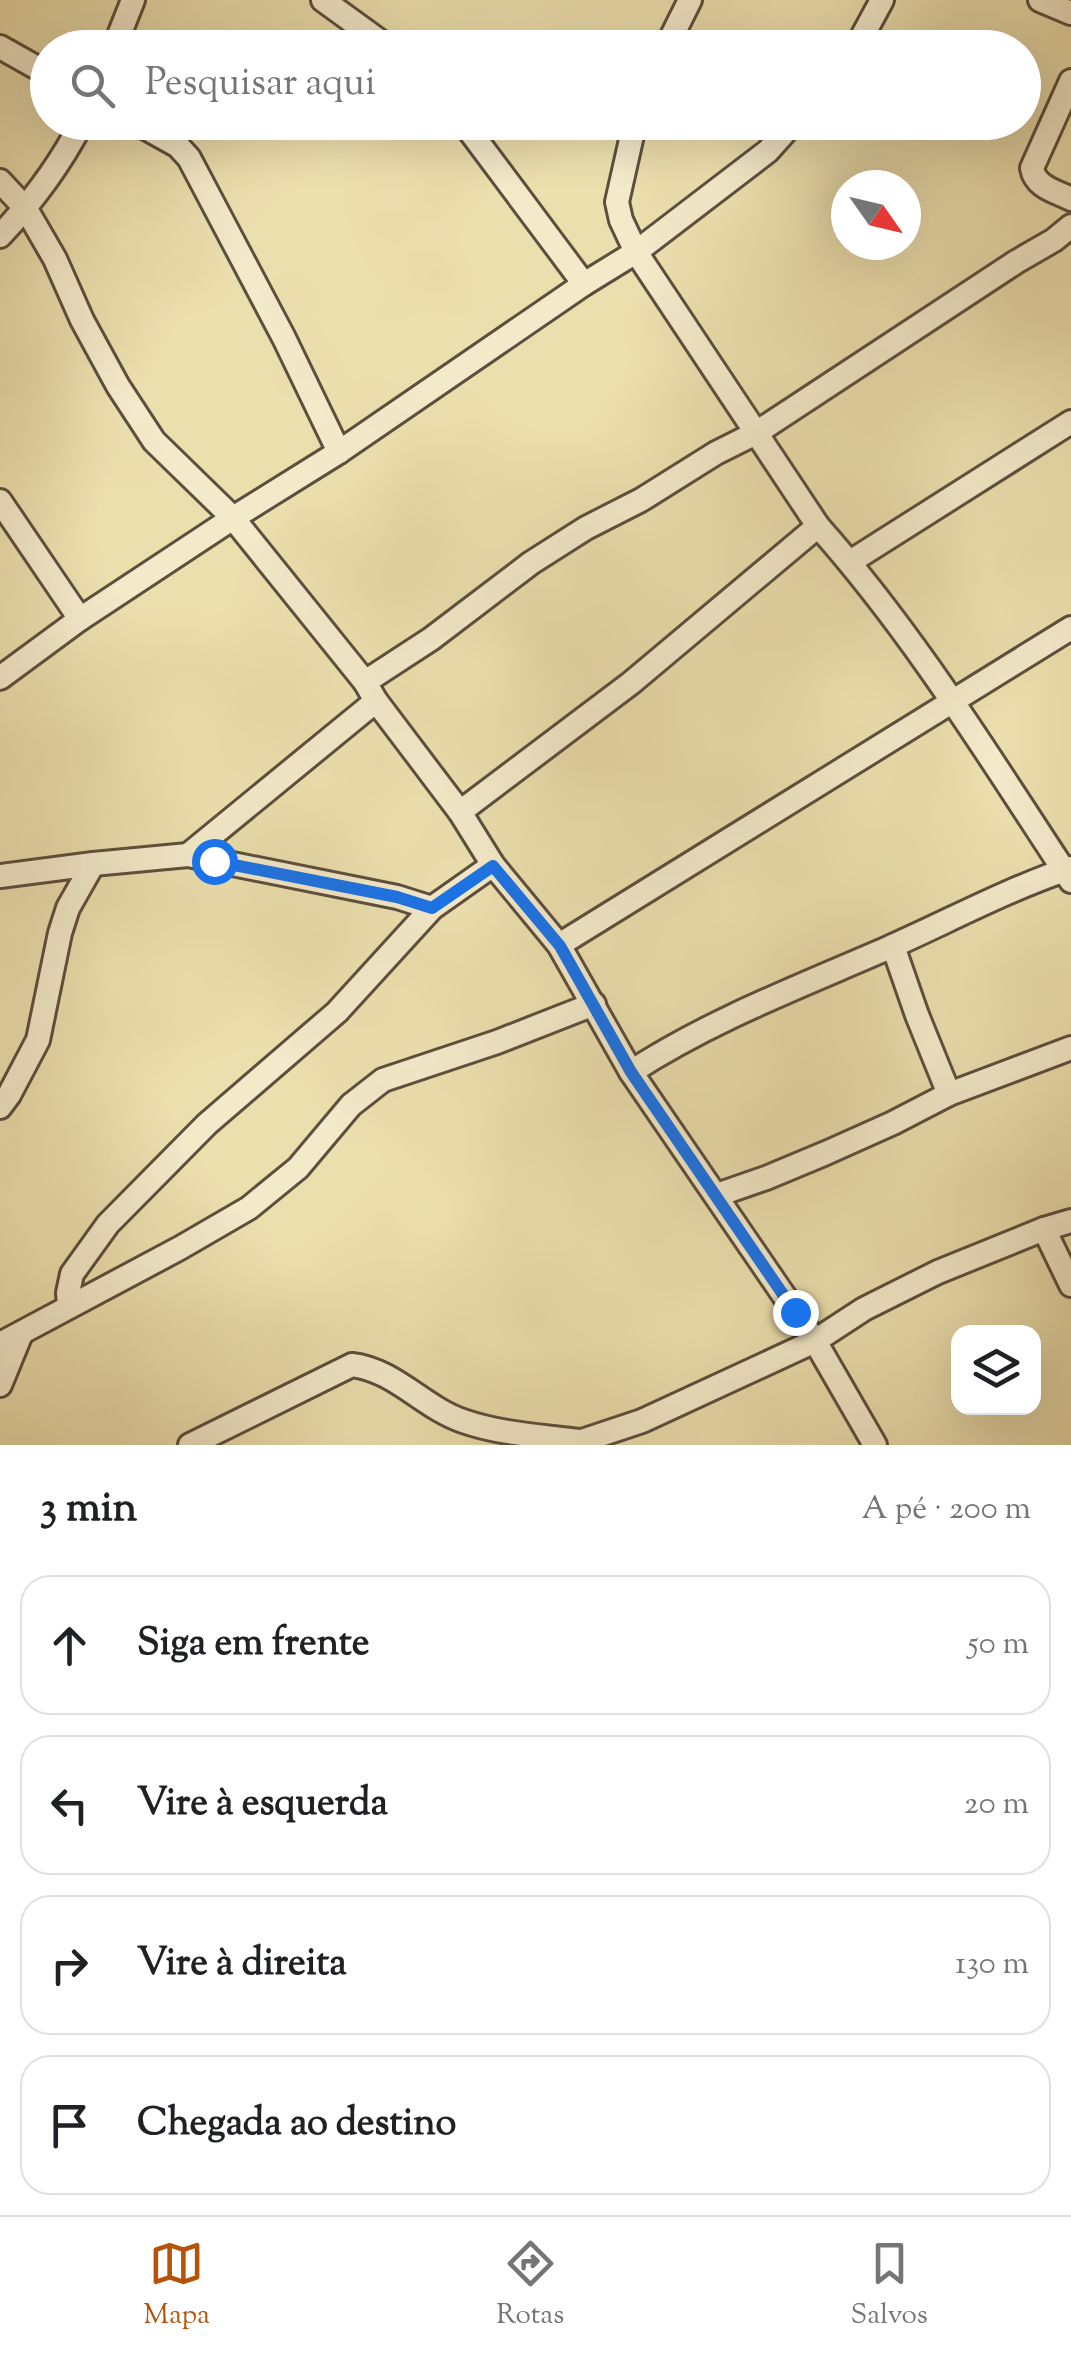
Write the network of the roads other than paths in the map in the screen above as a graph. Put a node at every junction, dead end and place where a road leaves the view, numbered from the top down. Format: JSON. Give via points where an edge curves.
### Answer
{"nodes":[{"id":1,"x":132,"y":0,"type":"edge"},
{"id":2,"x":323,"y":0,"type":"edge"},
{"id":3,"x":690,"y":0,"type":"edge"},
{"id":4,"x":882,"y":0,"type":"edge"},
{"id":5,"x":1040,"y":0,"type":"edge"},
{"id":6,"x":1071,"y":12,"type":"edge"},
{"id":7,"x":121,"y":30,"type":"edge"},
{"id":8,"x":364,"y":30,"type":"edge"},
{"id":9,"x":675,"y":30,"type":"edge"},
{"id":10,"x":866,"y":30,"type":"edge"},
{"id":11,"x":0,"y":46,"type":"edge"},
{"id":12,"x":30,"y":64,"type":"edge"},
{"id":13,"x":1071,"y":80,"type":"edge"},
{"id":14,"x":72,"y":140,"type":"edge"},
{"id":15,"x":167,"y":140,"type":"edge"},
{"id":16,"x":476,"y":140,"type":"edge"},
{"id":17,"x":632,"y":140,"type":"edge"},
{"id":18,"x":777,"y":140,"type":"edge"},
{"id":19,"x":0,"y":181,"type":"edge"},
{"id":20,"x":1071,"y":198,"type":"edge"},
{"id":21,"x":26,"y":209,"type":"junction"},
{"id":22,"x":1071,"y":226,"type":"edge"},
{"id":23,"x":0,"y":236,"type":"edge"},
{"id":24,"x":636,"y":252,"type":"junction"},
{"id":25,"x":584,"y":284,"type":"junction"},
{"id":26,"x":1071,"y":422,"type":"edge"},
{"id":27,"x":756,"y":433,"type":"junction"},
{"id":28,"x":339,"y":452,"type":"junction"},
{"id":29,"x":0,"y":501,"type":"edge"},
{"id":30,"x":234,"y":518,"type":"junction"},
{"id":31,"x":818,"y":526,"type":"junction"},
{"id":32,"x":850,"y":562,"type":"junction"},
{"id":33,"x":80,"y":619,"type":"junction"},
{"id":34,"x":1071,"y":628,"type":"edge"},
{"id":35,"x":0,"y":678,"type":"edge"},
{"id":36,"x":371,"y":691,"type":"junction"},
{"id":37,"x":954,"y":700,"type":"junction"},
{"id":38,"x":460,"y":812,"type":"junction"},
{"id":39,"x":188,"y":855,"type":"junction"},
{"id":40,"x":93,"y":864,"type":"junction"},
{"id":41,"x":493,"y":866,"type":"junction"},
{"id":42,"x":1069,"y":873,"type":"edge"},
{"id":43,"x":0,"y":876,"type":"edge"},
{"id":44,"x":432,"y":908,"type":"junction"},
{"id":45,"x":560,"y":946,"type":"junction"},
{"id":46,"x":893,"y":946,"type":"junction"},
{"id":47,"x":594,"y":1004,"type":"junction"},
{"id":48,"x":1071,"y":1048,"type":"edge"},
{"id":49,"x":631,"y":1072,"type":"junction"},
{"id":50,"x":949,"y":1094,"type":"junction"},
{"id":51,"x":0,"y":1107,"type":"edge"},
{"id":52,"x":717,"y":1195,"type":"junction"},
{"id":53,"x":1071,"y":1221,"type":"edge"},
{"id":54,"x":1044,"y":1229,"type":"junction"},
{"id":55,"x":1071,"y":1285,"type":"edge"},
{"id":56,"x":69,"y":1306,"type":"junction"},
{"id":57,"x":11,"y":1339,"type":"edge"},
{"id":58,"x":814,"y":1341,"type":"junction"},
{"id":59,"x":0,"y":1385,"type":"edge"},
{"id":60,"x":644,"y":1433,"type":"edge"},
{"id":61,"x":575,"y":1443,"type":"edge"},
{"id":62,"x":190,"y":1445,"type":"edge"},
{"id":63,"x":875,"y":1445,"type":"edge"}],
"edges":[{"from":1,"to":7,"type":"street"},
{"from":2,"to":8,"type":"street"},
{"from":3,"to":9,"type":"street"},
{"from":4,"to":10,"type":"street"},
{"from":5,"to":6,"type":"street"},
{"from":11,"to":12,"type":"street"},
{"from":13,"to":20,"type":"street","via":[[1032,168],[1040,185]]},
{"from":14,"to":21,"type":"street"},
{"from":15,"to":28,"type":"street","via":[[189,158]]},
{"from":16,"to":25,"type":"street"},
{"from":17,"to":24,"type":"street","via":[[617,202]]},
{"from":18,"to":24,"type":"street"},
{"from":19,"to":21,"type":"street"},
{"from":21,"to":23,"type":"street"},
{"from":21,"to":30,"type":"street","via":[[154,441]]},
{"from":22,"to":27,"type":"street"},
{"from":24,"to":25,"type":"street"},
{"from":24,"to":27,"type":"street"},
{"from":25,"to":28,"type":"street"},
{"from":26,"to":32,"type":"street"},
{"from":27,"to":31,"type":"street"},
{"from":27,"to":36,"type":"street","via":[[531,563]]},
{"from":28,"to":30,"type":"street"},
{"from":29,"to":33,"type":"street"},
{"from":30,"to":33,"type":"street"},
{"from":30,"to":36,"type":"street"},
{"from":31,"to":32,"type":"street"},
{"from":31,"to":38,"type":"street","via":[[631,683]]},
{"from":32,"to":37,"type":"street"},
{"from":33,"to":35,"type":"street"},
{"from":34,"to":37,"type":"street"},
{"from":36,"to":38,"type":"street"},
{"from":36,"to":39,"type":"street"},
{"from":37,"to":42,"type":"street"},
{"from":37,"to":45,"type":"street"},
{"from":38,"to":41,"type":"street"},
{"from":39,"to":40,"type":"street"},
{"from":39,"to":44,"type":"street"},
{"from":40,"to":43,"type":"street"},
{"from":40,"to":51,"type":"street","via":[[60,933],[38,1040]]},
{"from":41,"to":44,"type":"street"},
{"from":41,"to":45,"type":"street"},
{"from":42,"to":46,"type":"street","via":[[981,904]]},
{"from":44,"to":56,"type":"street","via":[[337,1012],[207,1124],[108,1224],[72,1274]]},
{"from":45,"to":47,"type":"street"},
{"from":46,"to":49,"type":"street","via":[[735,1015]]},
{"from":46,"to":50,"type":"street"},
{"from":47,"to":49,"type":"street"},
{"from":47,"to":56,"type":"street","via":[[382,1080],[350,1105],[298,1168],[248,1208]]},
{"from":48,"to":50,"type":"street"},
{"from":49,"to":52,"type":"street"},
{"from":50,"to":52,"type":"street"},
{"from":52,"to":58,"type":"street"},
{"from":53,"to":54,"type":"street"},
{"from":54,"to":55,"type":"street"},
{"from":54,"to":58,"type":"street","via":[[938,1272]]},
{"from":56,"to":57,"type":"street"},
{"from":57,"to":59,"type":"street"},
{"from":58,"to":60,"type":"street"},
{"from":58,"to":63,"type":"street"},
{"from":60,"to":61,"type":"street"},
{"from":61,"to":62,"type":"street","via":[[460,1421],[369,1367],[352,1366]]}]}
